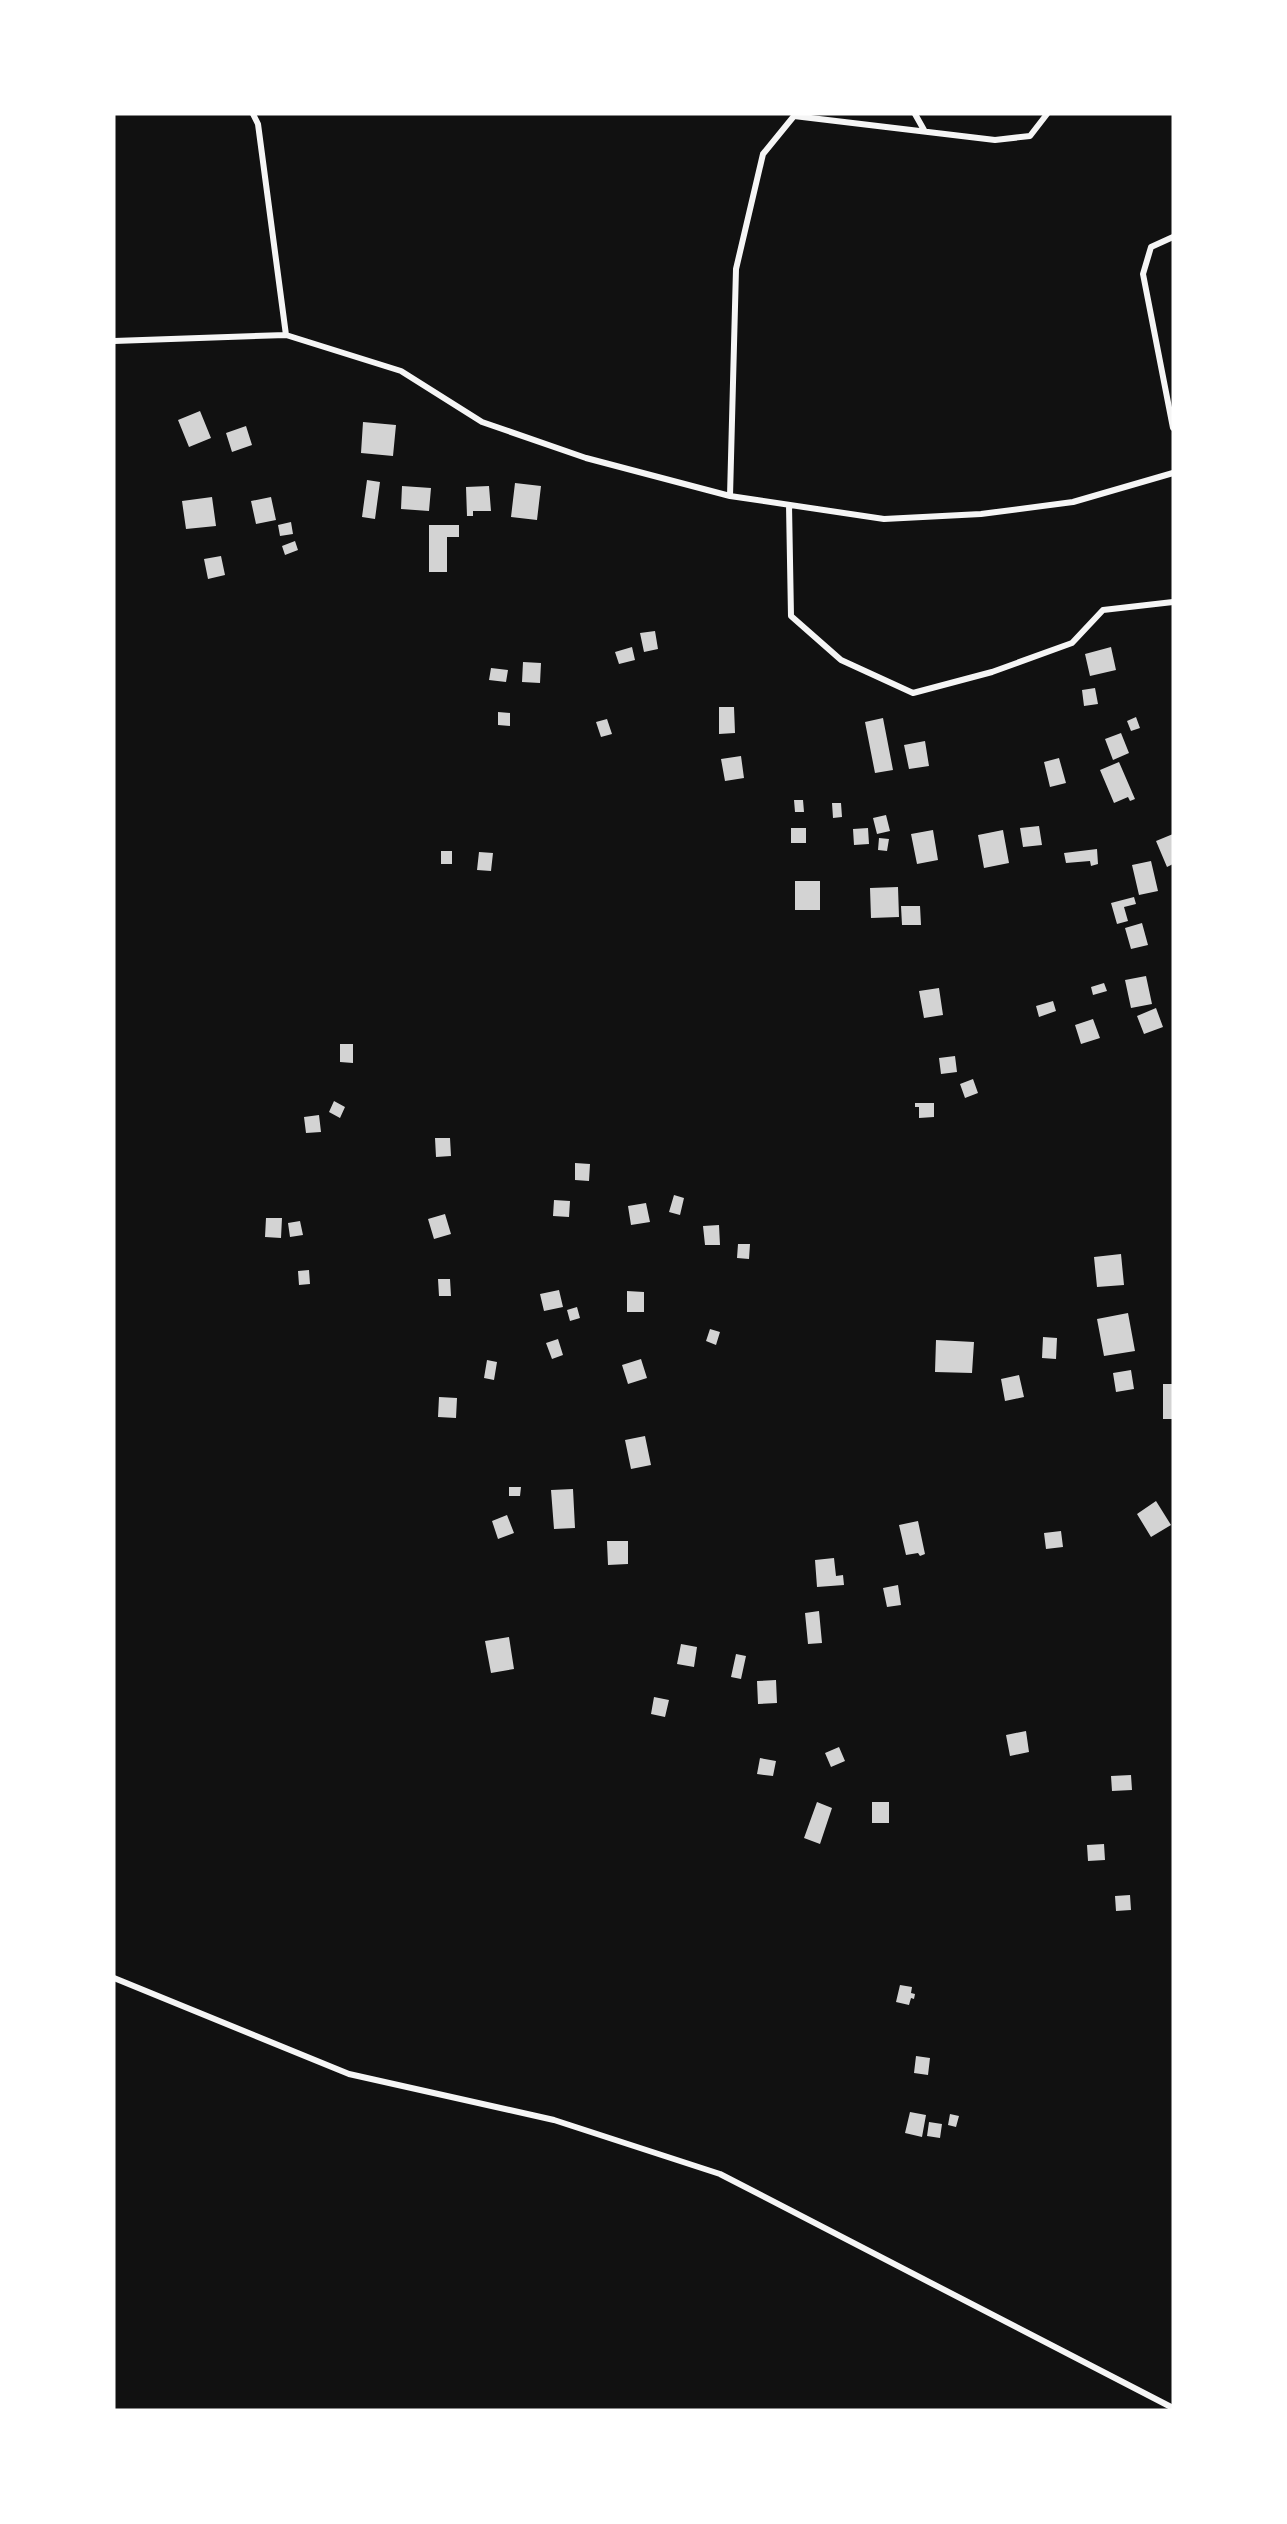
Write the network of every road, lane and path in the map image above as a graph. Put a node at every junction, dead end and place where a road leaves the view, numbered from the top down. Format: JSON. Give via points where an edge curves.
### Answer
{"nodes":[{"id":1,"x":253,"y":114,"type":"edge"},
{"id":2,"x":915,"y":114,"type":"edge"},
{"id":3,"x":1047,"y":114,"type":"edge"},
{"id":4,"x":924,"y":130,"type":"junction"},
{"id":5,"x":1173,"y":237,"type":"edge"},
{"id":6,"x":286,"y":335,"type":"junction"},
{"id":7,"x":114,"y":341,"type":"edge"},
{"id":8,"x":1173,"y":428,"type":"edge"},
{"id":9,"x":1173,"y":474,"type":"edge"},
{"id":10,"x":730,"y":496,"type":"junction"},
{"id":11,"x":789,"y":505,"type":"junction"},
{"id":12,"x":1173,"y":602,"type":"edge"},
{"id":13,"x":114,"y":1978,"type":"edge"},
{"id":14,"x":1173,"y":2408,"type":"edge"}],
"edges":[{"from":1,"to":6,"type":"street","via":[[258,124]]},
{"from":2,"to":4,"type":"street"},
{"from":3,"to":4,"type":"street","via":[[1030,136],[995,140]]},
{"from":4,"to":10,"type":"street","via":[[794,116],[763,154],[736,269]]},
{"from":5,"to":8,"type":"street","via":[[1151,247],[1143,274]]},
{"from":6,"to":7,"type":"street"},
{"from":6,"to":10,"type":"street","via":[[401,371],[482,422],[586,458]]},
{"from":9,"to":11,"type":"street","via":[[1072,502],[981,514],[884,519]]},
{"from":10,"to":11,"type":"street"},
{"from":11,"to":12,"type":"street","via":[[791,616],[841,660],[913,693],[992,672],[1072,643],[1103,610]]},
{"from":13,"to":14,"type":"street","via":[[349,2074],[554,2120],[720,2174]]}]}
